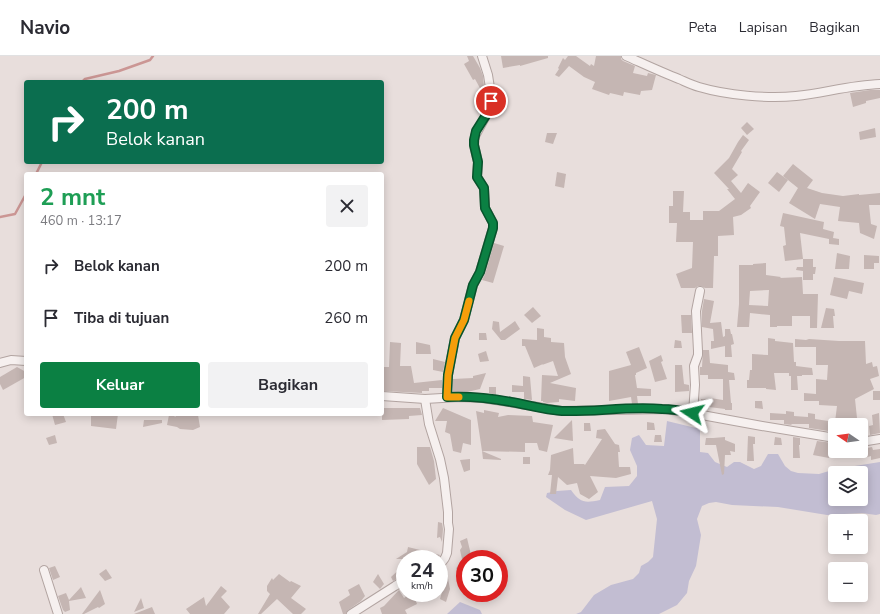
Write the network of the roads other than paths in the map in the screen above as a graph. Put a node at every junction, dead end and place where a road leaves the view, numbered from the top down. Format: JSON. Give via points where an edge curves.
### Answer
{"nodes":[{"id":1,"x":482,"y":56,"type":"edge"},
{"id":2,"x":626,"y":56,"type":"edge"},
{"id":3,"x":880,"y":84,"type":"edge"},
{"id":4,"x":700,"y":291,"type":"dead end"},
{"id":5,"x":24,"y":361,"type":"edge"},
{"id":6,"x":0,"y":363,"type":"edge"},
{"id":7,"x":384,"y":396,"type":"edge"},
{"id":8,"x":447,"y":397,"type":"junction"},
{"id":9,"x":424,"y":399,"type":"junction"},
{"id":10,"x":692,"y":413,"type":"junction"},
{"id":11,"x":828,"y":437,"type":"edge"},
{"id":12,"x":880,"y":439,"type":"edge"},
{"id":13,"x":868,"y":441,"type":"edge"},
{"id":14,"x":447,"y":550,"type":"edge"},
{"id":15,"x":44,"y":570,"type":"dead end"},
{"id":16,"x":396,"y":585,"type":"edge"},
{"id":17,"x":58,"y":614,"type":"edge"},
{"id":18,"x":351,"y":614,"type":"edge"}],
"edges":[{"from":1,"to":8,"type":"street","via":[[488,75],[491,101],[475,136],[474,145],[478,162],[477,177],[484,188],[485,208],[493,228],[464,320],[455,338]]},
{"from":2,"to":3,"type":"street","via":[[698,87],[738,94],[795,96]]},
{"from":4,"to":10,"type":"street","via":[[696,311],[698,355],[694,366]]},
{"from":5,"to":6,"type":"street"},
{"from":7,"to":9,"type":"street"},
{"from":8,"to":9,"type":"street"},
{"from":8,"to":10,"type":"street","via":[[482,398],[560,411],[655,408]]},
{"from":9,"to":14,"type":"street","via":[[444,478],[449,529]]},
{"from":10,"to":11,"type":"street"},
{"from":12,"to":13,"type":"street"},
{"from":15,"to":17,"type":"street"},
{"from":16,"to":18,"type":"street"}]}
